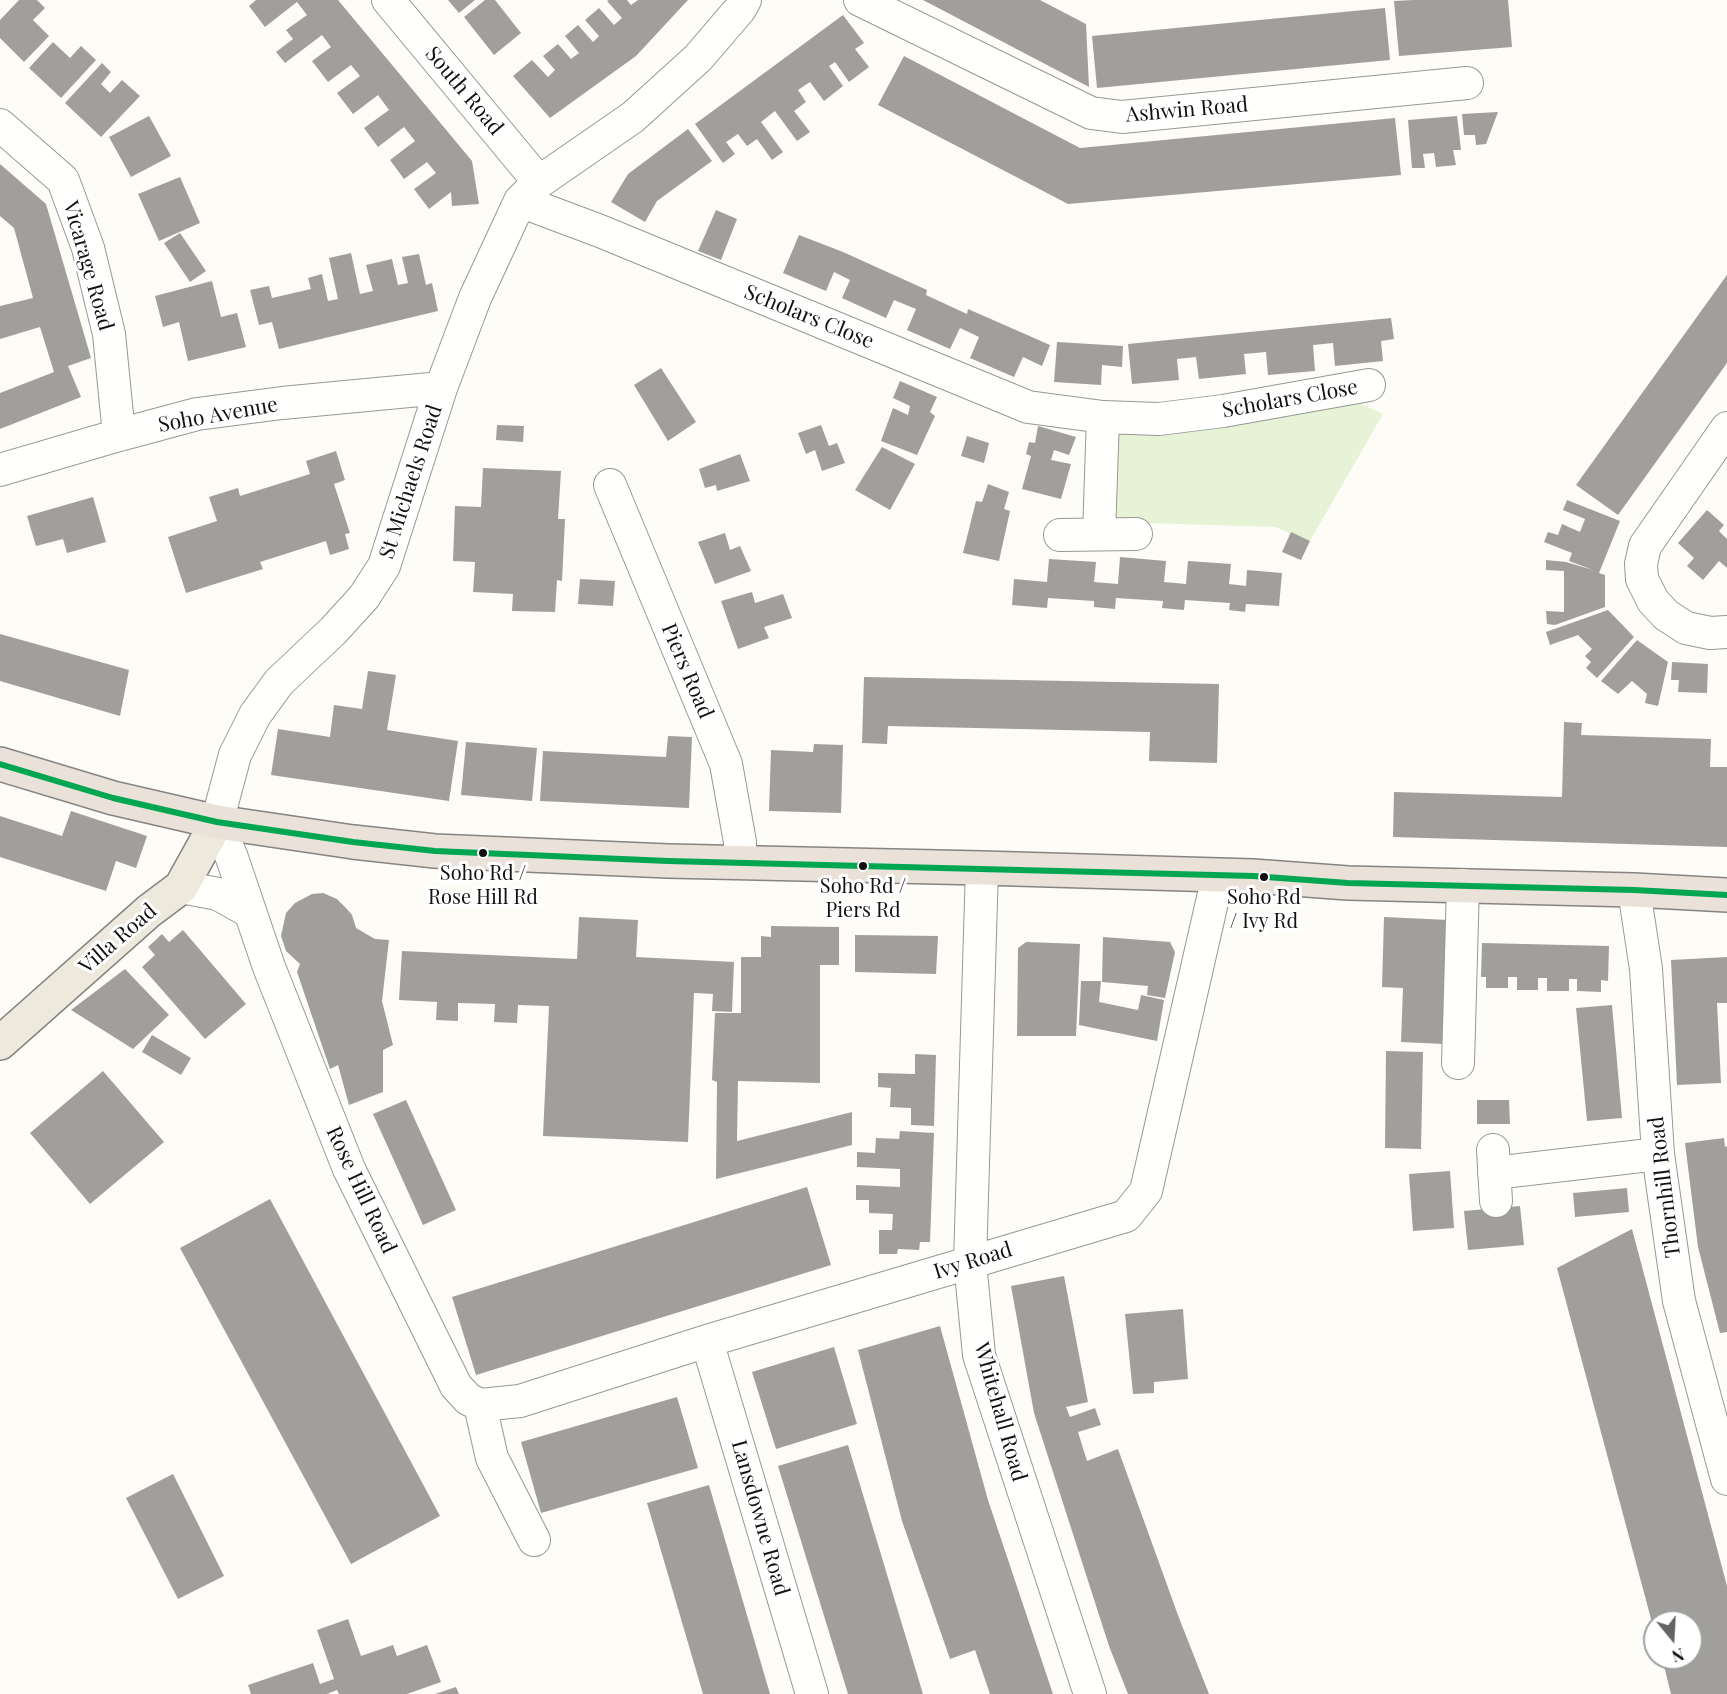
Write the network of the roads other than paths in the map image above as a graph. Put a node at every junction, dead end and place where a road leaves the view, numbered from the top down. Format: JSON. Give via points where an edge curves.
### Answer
{"nodes":[{"id":1,"x":388,"y":0,"type":"edge"},
{"id":2,"x":745,"y":0,"type":"edge"},
{"id":3,"x":860,"y":0,"type":"edge"},
{"id":4,"x":1467,"y":83,"type":"dead end"},
{"id":5,"x":0,"y":125,"type":"edge"},
{"id":6,"x":530,"y":192,"type":"junction"},
{"id":7,"x":1369,"y":385,"type":"dead end"},
{"id":8,"x":441,"y":388,"type":"junction"},
{"id":9,"x":1103,"y":417,"type":"junction"},
{"id":10,"x":1727,"y":428,"type":"edge"},
{"id":11,"x":119,"y":435,"type":"junction"},
{"id":12,"x":0,"y":470,"type":"edge"},
{"id":13,"x":610,"y":485,"type":"dead end"},
{"id":14,"x":1099,"y":534,"type":"junction"},
{"id":15,"x":1136,"y":534,"type":"dead end"},
{"id":16,"x":1060,"y":535,"type":"dead end"},
{"id":17,"x":1727,"y":632,"type":"edge"},
{"id":18,"x":0,"y":764,"type":"edge"},
{"id":19,"x":217,"y":822,"type":"junction"},
{"id":20,"x":740,"y":863,"type":"junction"},
{"id":21,"x":982,"y":868,"type":"junction"},
{"id":22,"x":1218,"y":876,"type":"junction"},
{"id":23,"x":1462,"y":885,"type":"junction"},
{"id":24,"x":181,"y":887,"type":"junction"},
{"id":25,"x":1635,"y":890,"type":"junction"},
{"id":26,"x":1727,"y":896,"type":"edge"},
{"id":27,"x":250,"y":912,"type":"junction"},
{"id":28,"x":0,"y":1043,"type":"edge"},
{"id":29,"x":1458,"y":1063,"type":"dead end"},
{"id":30,"x":1658,"y":1154,"type":"junction"},
{"id":31,"x":1494,"y":1174,"type":"dead end"},
{"id":32,"x":970,"y":1262,"type":"junction"},
{"id":33,"x":708,"y":1341,"type":"junction"},
{"id":34,"x":480,"y":1405,"type":"junction"},
{"id":35,"x":1726,"y":1473,"type":"edge"},
{"id":36,"x":534,"y":1540,"type":"dead end"},
{"id":37,"x":812,"y":1694,"type":"edge"},
{"id":38,"x":1090,"y":1694,"type":"edge"}],
"edges":[{"from":1,"to":6,"type":"street","name":"South Road"},
{"from":2,"to":6,"type":"street","via":[[698,58],[633,117]]},
{"from":3,"to":4,"type":"street","name":"Ashwin Road","via":[[1091,113],[1112,116]]},
{"from":5,"to":11,"type":"street","name":"Vicarage Road","via":[[63,180],[88,248],[110,334]]},
{"from":6,"to":8,"type":"street","name":"St Michaels Road","via":[[475,298]]},
{"from":6,"to":9,"type":"street","name":"Scholars Close","via":[[600,231],[1029,407]]},
{"from":7,"to":9,"type":"street","name":"Scholars Close","via":[[1159,419]]},
{"from":8,"to":11,"type":"street","name":"Soho Avenue","via":[[197,414]]},
{"from":8,"to":19,"type":"street","name":"St Michaels Road","via":[[384,566],[364,597],[279,682],[255,715],[235,755]]},
{"from":9,"to":14,"type":"street"},
{"from":10,"to":17,"type":"street","via":[[1645,546],[1641,564],[1642,579],[1653,602],[1666,615],[1686,628]]},
{"from":11,"to":12,"type":"street","name":"Soho Avenue"},
{"from":13,"to":20,"type":"street","name":"Piers Road","via":[[726,764]]},
{"from":14,"to":15,"type":"street"},
{"from":14,"to":16,"type":"street"},
{"from":18,"to":19,"type":"highway","via":[[113,798]]},
{"from":19,"to":20,"type":"highway","via":[[435,851]]},
{"from":19,"to":24,"type":"main road","name":"Villa Road"},
{"from":19,"to":27,"type":"street","name":"Rose Hill Road"},
{"from":20,"to":21,"type":"highway"},
{"from":21,"to":22,"type":"highway"},
{"from":21,"to":32,"type":"street","name":"Whitehall Road"},
{"from":22,"to":23,"type":"highway"},
{"from":22,"to":32,"type":"street","name":"Ivy Road","via":[[1146,1191],[1126,1216]]},
{"from":23,"to":25,"type":"highway"},
{"from":23,"to":29,"type":"street"},
{"from":24,"to":27,"type":"street","via":[[218,894]]},
{"from":24,"to":28,"type":"main road","name":"Villa Road"},
{"from":25,"to":26,"type":"highway"},
{"from":25,"to":30,"type":"street","name":"Thornhill Road","via":[[1646,969]]},
{"from":27,"to":34,"type":"street","name":"Rose Hill Road","via":[[349,1169],[456,1386]]},
{"from":30,"to":31,"type":"street"},
{"from":30,"to":35,"type":"street","name":"Thornhill Road","via":[[1679,1301]]},
{"from":32,"to":33,"type":"street","name":"Ivy Road"},
{"from":32,"to":38,"type":"street","name":"Whitehall Road","via":[[979,1355]]},
{"from":33,"to":34,"type":"street","name":"Ivy Road","via":[[520,1401]]},
{"from":33,"to":37,"type":"street","name":"Lansdowne Road"},
{"from":34,"to":36,"type":"street","via":[[492,1458]]}]}
